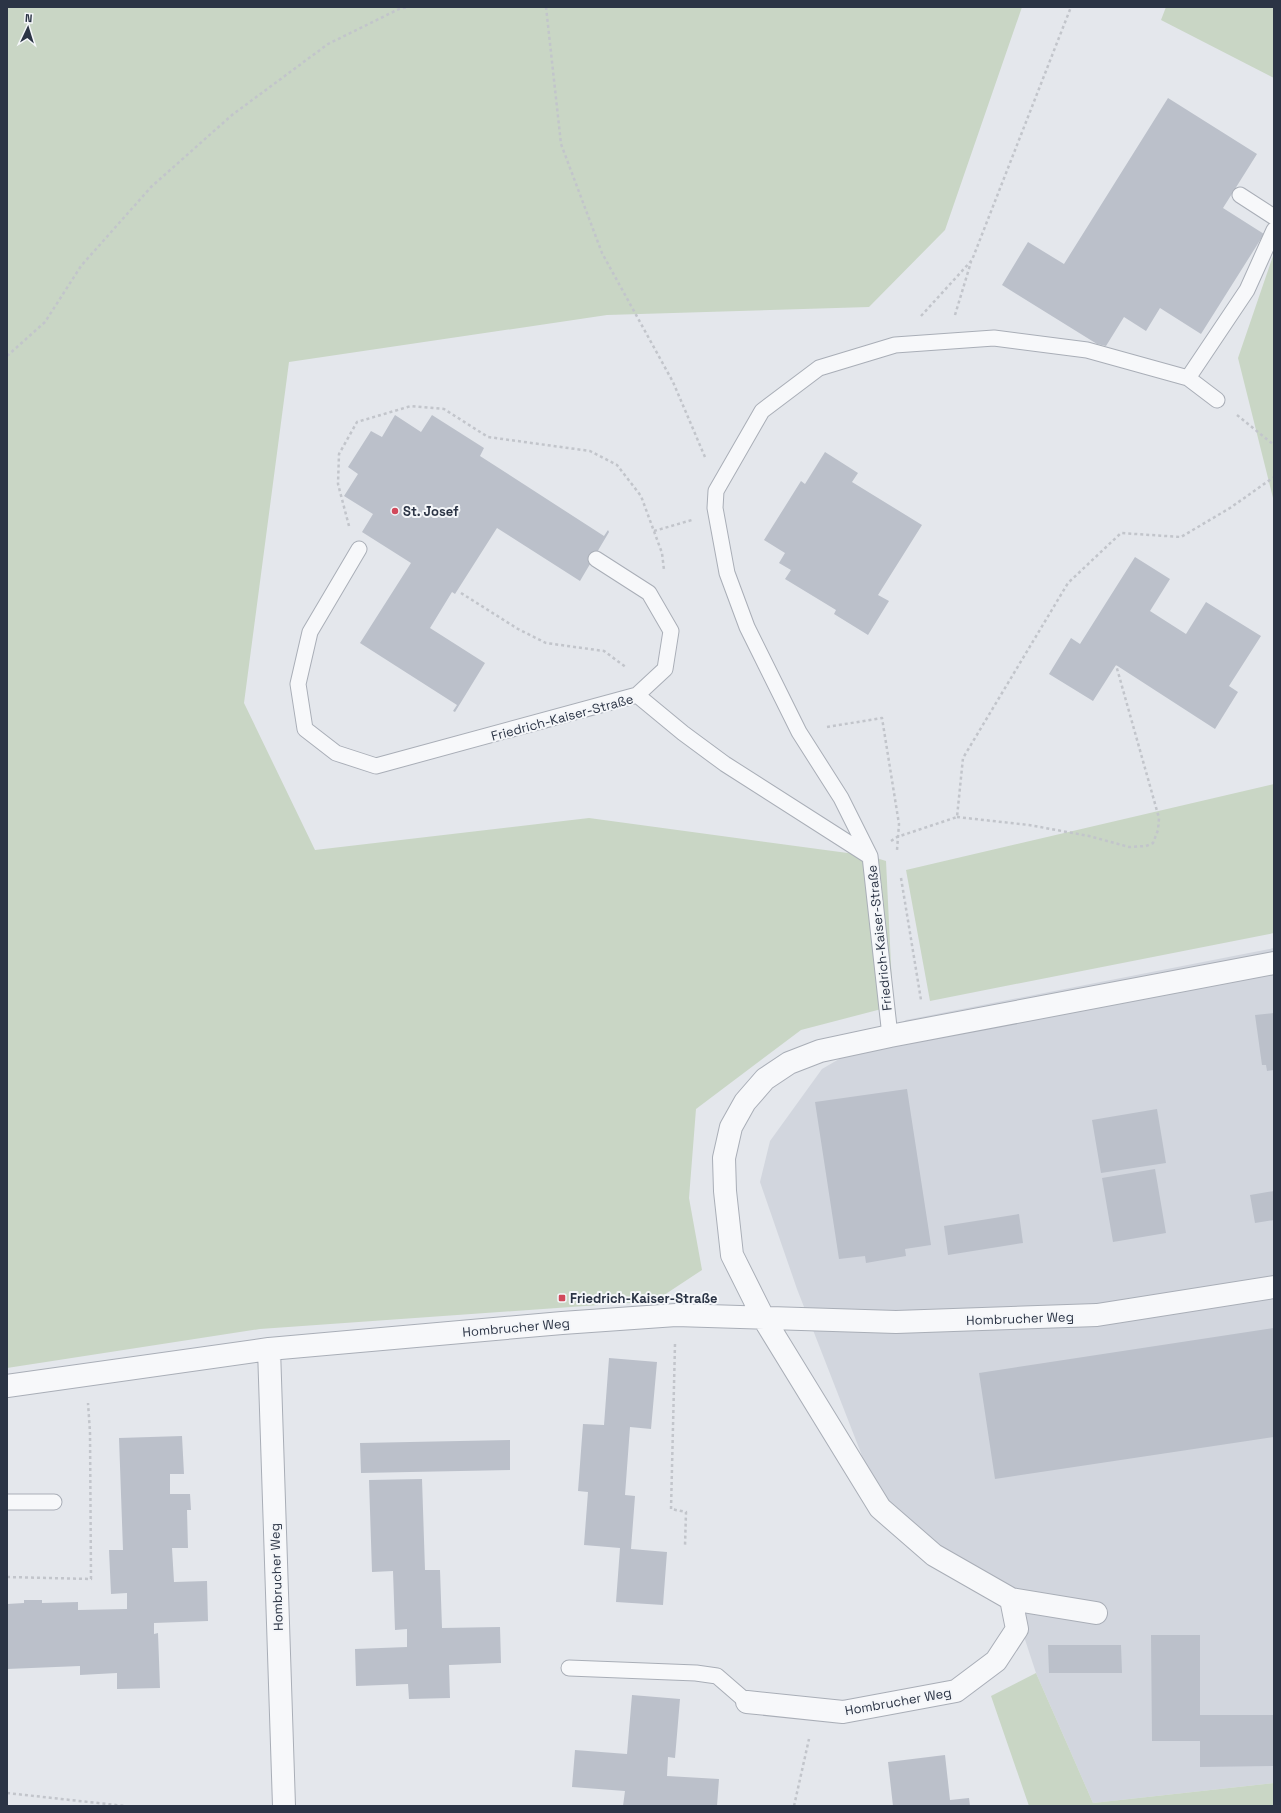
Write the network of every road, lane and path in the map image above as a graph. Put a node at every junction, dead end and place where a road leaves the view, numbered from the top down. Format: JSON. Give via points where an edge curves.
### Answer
{"nodes":[{"id":1,"x":408,"y":7,"type":"edge"},
{"id":2,"x":546,"y":7,"type":"edge"},
{"id":3,"x":1071,"y":7,"type":"edge"},
{"id":4,"x":1240,"y":195,"type":"dead end"},
{"id":5,"x":1274,"y":217,"type":"edge"},
{"id":6,"x":1274,"y":230,"type":"edge"},
{"id":7,"x":972,"y":260,"type":"junction"},
{"id":8,"x":946,"y":341,"type":"junction"},
{"id":9,"x":895,"y":345,"type":"junction"},
{"id":10,"x":7,"y":356,"type":"edge"},
{"id":11,"x":1188,"y":378,"type":"junction"},
{"id":12,"x":1217,"y":400,"type":"joint"},
{"id":13,"x":1274,"y":445,"type":"edge"},
{"id":14,"x":1274,"y":477,"type":"edge"},
{"id":15,"x":716,"y":491,"type":"junction"},
{"id":16,"x":716,"y":514,"type":"junction"},
{"id":17,"x":654,"y":531,"type":"junction"},
{"id":18,"x":359,"y":549,"type":"joint"},
{"id":19,"x":596,"y":560,"type":"dead end"},
{"id":20,"x":664,"y":576,"type":"dead end"},
{"id":21,"x":461,"y":593,"type":"dead end"},
{"id":22,"x":1116,"y":665,"type":"dead end"},
{"id":23,"x":637,"y":695,"type":"junction"},
{"id":24,"x":957,"y":817,"type":"junction"},
{"id":25,"x":870,"y":856,"type":"junction"},
{"id":26,"x":1274,"y":963,"type":"edge"},
{"id":27,"x":890,"y":1036,"type":"junction"},
{"id":28,"x":1274,"y":1288,"type":"edge"},
{"id":29,"x":676,"y":1315,"type":"junction"},
{"id":30,"x":764,"y":1319,"type":"junction"},
{"id":31,"x":269,"y":1349,"type":"junction"},
{"id":32,"x":7,"y":1386,"type":"edge"},
{"id":33,"x":7,"y":1502,"type":"edge"},
{"id":34,"x":54,"y":1502,"type":"dead end"},
{"id":35,"x":686,"y":1546,"type":"dead end"},
{"id":36,"x":1011,"y":1599,"type":"junction"},
{"id":37,"x":1096,"y":1613,"type":"dead end"},
{"id":38,"x":569,"y":1668,"type":"dead end"},
{"id":39,"x":747,"y":1702,"type":"joint"},
{"id":40,"x":816,"y":1709,"type":"junction"},
{"id":41,"x":7,"y":1793,"type":"edge"},
{"id":42,"x":125,"y":1806,"type":"edge"},
{"id":43,"x":284,"y":1806,"type":"edge"},
{"id":44,"x":794,"y":1806,"type":"edge"}],
"edges":[{"from":1,"to":10,"type":"path","via":[[328,44],[232,115],[146,192],[81,266],[45,322]]},
{"from":2,"to":15,"type":"path","via":[[561,144],[602,253],[673,382],[701,447]]},
{"from":3,"to":7,"type":"path"},
{"from":4,"to":5,"type":"lane"},
{"from":6,"to":11,"type":"lane","via":[[1247,290]]},
{"from":7,"to":8,"type":"path"},
{"from":7,"to":9,"type":"path"},
{"from":8,"to":9,"type":"lane"},
{"from":8,"to":11,"type":"lane","via":[[994,338],[1087,350]]},
{"from":9,"to":15,"type":"lane","via":[[820,368],[762,411]]},
{"from":11,"to":12,"type":"lane"},
{"from":12,"to":13,"type":"path"},
{"from":14,"to":24,"type":"path","via":[[1230,508],[1181,537],[1122,533],[1068,583],[963,758]]},
{"from":15,"to":16,"type":"lane"},
{"from":16,"to":17,"type":"path"},
{"from":16,"to":25,"type":"lane","via":[[727,573],[747,627],[799,732],[841,798]]},
{"from":17,"to":18,"type":"path","via":[[641,496],[617,465],[590,451],[488,437],[444,409],[411,406],[357,422],[339,454],[338,484]]},
{"from":17,"to":20,"type":"path","via":[[662,553]]},
{"from":18,"to":23,"type":"lane","name":"Friedrich-Kaiser-Straße","via":[[310,632],[298,684],[306,729],[336,753],[376,766]]},
{"from":19,"to":23,"type":"lane","via":[[649,593],[671,630],[665,669]]},
{"from":21,"to":23,"type":"path","via":[[518,629],[546,642],[604,651],[632,672]]},
{"from":22,"to":24,"type":"path","via":[[1159,818],[1158,830],[1152,843],[1130,847],[1089,836],[1029,825]]},
{"from":23,"to":25,"type":"lane","name":"Friedrich-Kaiser-Straße","via":[[725,764]]},
{"from":24,"to":25,"type":"path","via":[[897,837]]},
{"from":25,"to":27,"type":"lane","name":"Friedrich-Kaiser-Straße"},
{"from":26,"to":27,"type":"street"},
{"from":27,"to":30,"type":"street","via":[[820,1051],[788,1063],[765,1079],[745,1102],[731,1127],[724,1158],[732,1255]]},
{"from":28,"to":30,"type":"street","name":"Hombrucher Weg","via":[[1098,1314],[896,1322]]},
{"from":29,"to":30,"type":"street","name":"Hombrucher Weg"},
{"from":29,"to":31,"type":"street","name":"Hombrucher Weg"},
{"from":29,"to":35,"type":"path","via":[[671,1509],[686,1512]]},
{"from":30,"to":36,"type":"street","via":[[880,1508],[934,1555]]},
{"from":31,"to":32,"type":"street","name":"Hombrucher Weg"},
{"from":31,"to":43,"type":"street","name":"Hombrucher Weg"},
{"from":33,"to":34,"type":"lane"},
{"from":36,"to":37,"type":"street"},
{"from":36,"to":40,"type":"street","name":"Hombrucher Weg","via":[[1017,1629],[996,1661],[956,1692],[842,1712]]},
{"from":38,"to":39,"type":"lane","via":[[717,1676]]},
{"from":39,"to":40,"type":"street","name":"Hombrucher Weg"},
{"from":40,"to":44,"type":"path"},
{"from":41,"to":42,"type":"path"}]}
